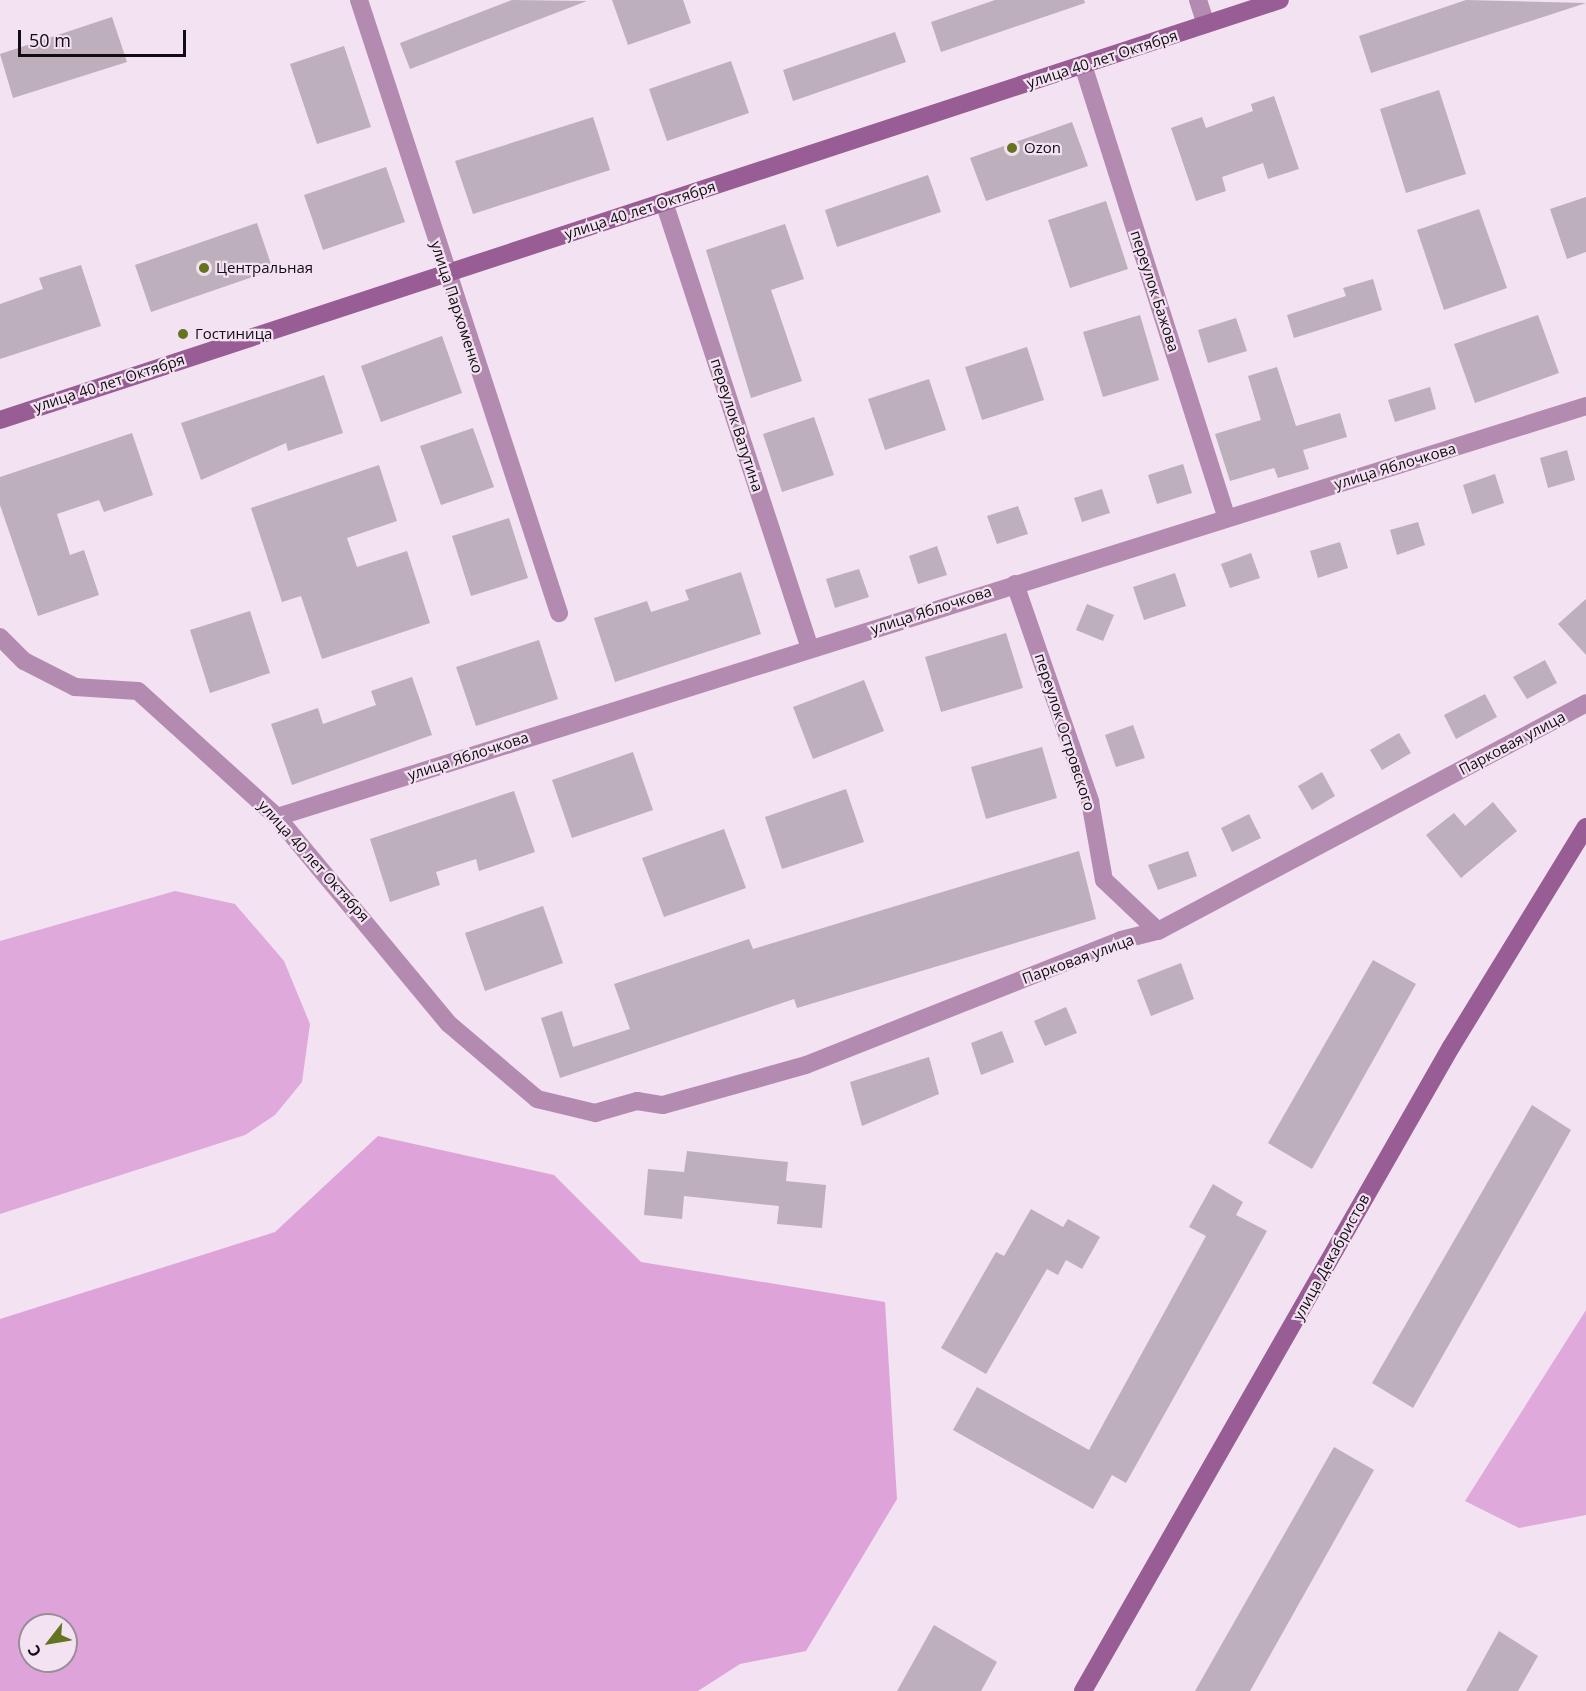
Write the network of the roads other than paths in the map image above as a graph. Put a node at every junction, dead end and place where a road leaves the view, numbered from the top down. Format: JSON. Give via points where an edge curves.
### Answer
{"nodes":[{"id":1,"x":359,"y":0,"type":"edge"},
{"id":2,"x":1198,"y":0,"type":"edge"},
{"id":3,"x":1280,"y":0,"type":"edge"},
{"id":4,"x":1206,"y":24,"type":"junction"},
{"id":5,"x":1083,"y":65,"type":"junction"},
{"id":6,"x":664,"y":202,"type":"junction"},
{"id":7,"x":445,"y":273,"type":"junction"},
{"id":8,"x":1586,"y":406,"type":"edge"},
{"id":9,"x":0,"y":420,"type":"edge"},
{"id":10,"x":1226,"y":517,"type":"junction"},
{"id":11,"x":1016,"y":584,"type":"junction"},
{"id":12,"x":559,"y":613,"type":"dead end"},
{"id":13,"x":0,"y":637,"type":"edge"},
{"id":14,"x":810,"y":648,"type":"junction"},
{"id":15,"x":1586,"y":703,"type":"edge"},
{"id":16,"x":277,"y":817,"type":"junction"},
{"id":17,"x":1586,"y":827,"type":"edge"},
{"id":18,"x":1158,"y":932,"type":"junction"},
{"id":19,"x":537,"y":1099,"type":"joint"},
{"id":20,"x":1083,"y":1691,"type":"edge"}],
"edges":[{"from":1,"to":7,"type":"street","name":"улица Пархоменко"},
{"from":2,"to":4,"type":"street"},
{"from":3,"to":4,"type":"street","name":"улица 40 лет Октября"},
{"from":4,"to":5,"type":"street","name":"улица 40 лет Октября"},
{"from":5,"to":6,"type":"street","name":"улица 40 лет Октября"},
{"from":5,"to":10,"type":"street","name":"переулок Бажова"},
{"from":6,"to":7,"type":"street","name":"улица 40 лет Октября"},
{"from":6,"to":14,"type":"street","name":"переулок Ватутина"},
{"from":7,"to":9,"type":"street","name":"улица 40 лет Октября"},
{"from":7,"to":12,"type":"street","name":"улица Пархоменко"},
{"from":8,"to":10,"type":"street","name":"улица Яблочкова"},
{"from":10,"to":11,"type":"street","name":"улица Яблочкова"},
{"from":11,"to":14,"type":"street","name":"улица Яблочкова"},
{"from":11,"to":18,"type":"street","name":"переулок Островского","via":[[1090,801],[1104,880]]},
{"from":13,"to":16,"type":"street","name":"улица 40 лет Октября","via":[[24,661],[75,687],[138,691]]},
{"from":14,"to":16,"type":"street","name":"улица Яблочкова"},
{"from":15,"to":18,"type":"street","name":"Парковая улица"},
{"from":16,"to":19,"type":"street","name":"улица 40 лет Октября","via":[[449,1024]]},
{"from":17,"to":20,"type":"street","name":"улица Декабристов","via":[[1451,1047]]},
{"from":18,"to":19,"type":"street","name":"Парковая улица","via":[[1120,940],[806,1065],[663,1105],[637,1101],[595,1113]]}]}
